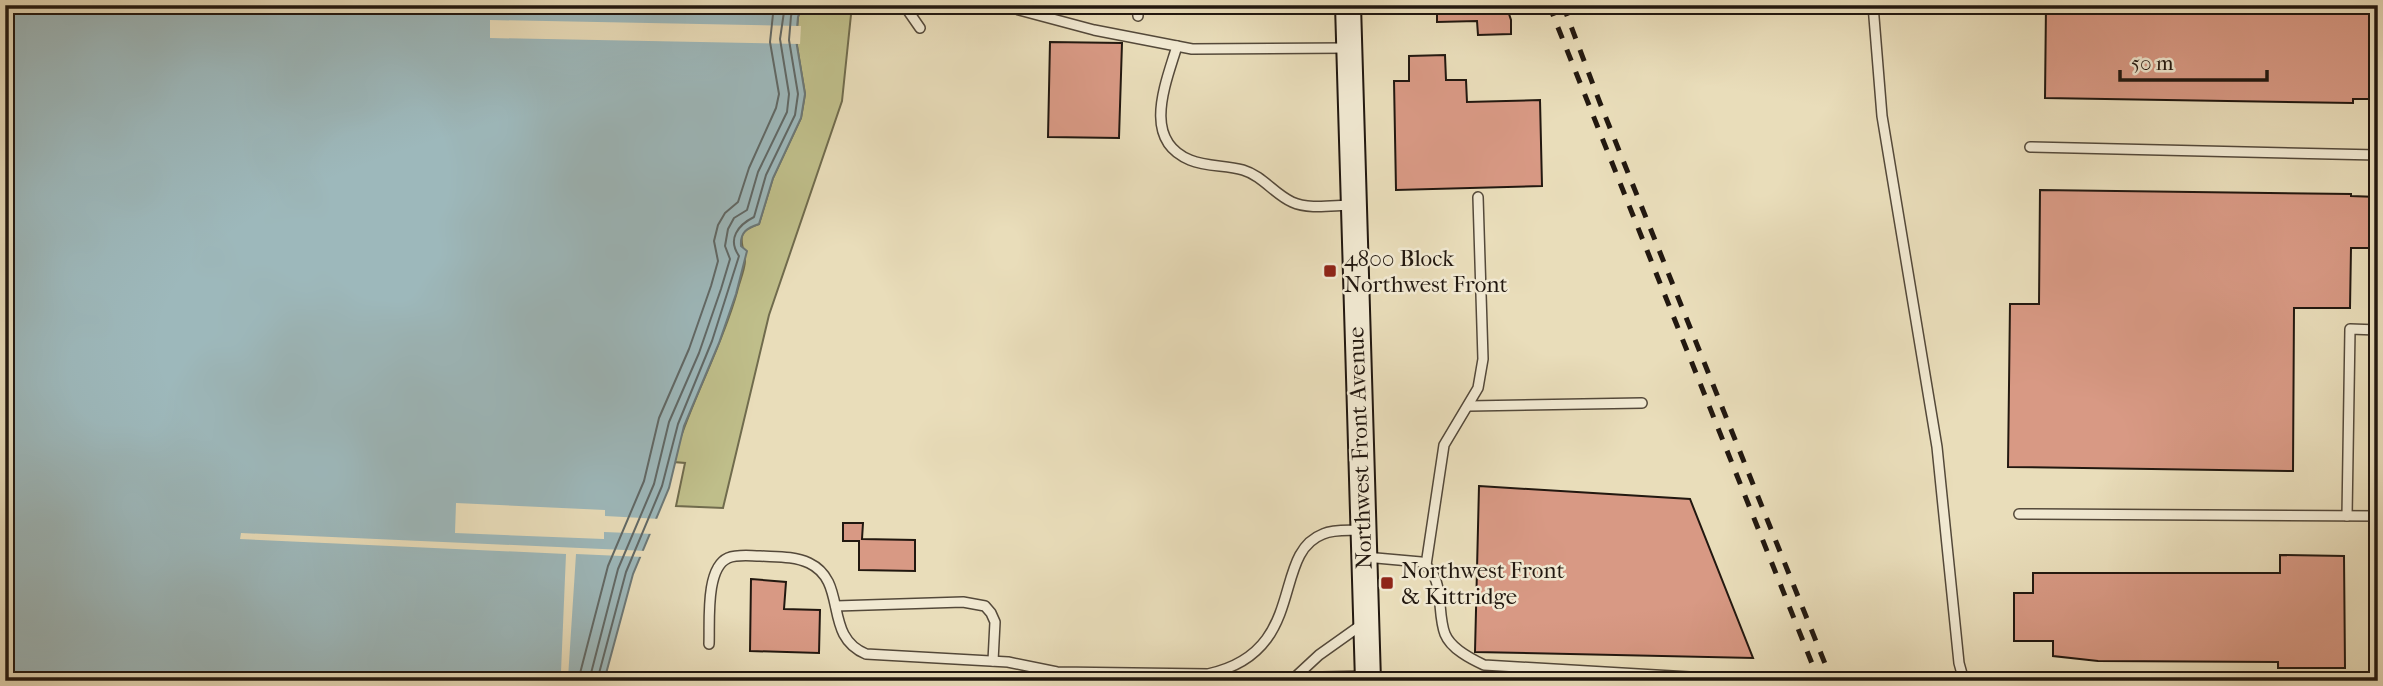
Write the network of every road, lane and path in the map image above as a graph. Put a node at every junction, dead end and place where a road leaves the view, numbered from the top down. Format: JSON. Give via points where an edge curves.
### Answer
{"nodes":[{"id":1,"x":904,"y":5,"type":"edge"},
{"id":2,"x":1012,"y":5,"type":"edge"},
{"id":3,"x":1137,"y":5,"type":"edge"},
{"id":4,"x":1348,"y":5,"type":"edge"},
{"id":5,"x":1873,"y":5,"type":"edge"},
{"id":6,"x":1138,"y":16,"type":"dead end"},
{"id":7,"x":920,"y":28,"type":"dead end"},
{"id":8,"x":1177,"y":46,"type":"junction"},
{"id":9,"x":1349,"y":48,"type":"junction"},
{"id":10,"x":2030,"y":147,"type":"dead end"},
{"id":11,"x":2378,"y":155,"type":"edge"},
{"id":12,"x":1478,"y":197,"type":"dead end"},
{"id":13,"x":1353,"y":205,"type":"junction"},
{"id":14,"x":2378,"y":330,"type":"edge"},
{"id":15,"x":1642,"y":403,"type":"dead end"},
{"id":16,"x":1468,"y":406,"type":"junction"},
{"id":17,"x":2020,"y":514,"type":"dead end"},
{"id":18,"x":2347,"y":516,"type":"junction"},
{"id":19,"x":2378,"y":516,"type":"edge"},
{"id":20,"x":1363,"y":530,"type":"junction"},
{"id":21,"x":1363,"y":557,"type":"junction"},
{"id":22,"x":1426,"y":565,"type":"junction"},
{"id":23,"x":2378,"y":594,"type":"edge"},
{"id":24,"x":836,"y":606,"type":"junction"},
{"id":25,"x":1366,"y":622,"type":"junction"},
{"id":26,"x":709,"y":644,"type":"dead end"},
{"id":27,"x":993,"y":661,"type":"junction"},
{"id":28,"x":2376,"y":667,"type":"dead end"},
{"id":29,"x":1368,"y":678,"type":"edge"},
{"id":30,"x":1291,"y":681,"type":"edge"},
{"id":31,"x":1306,"y":681,"type":"edge"},
{"id":32,"x":1758,"y":681,"type":"edge"},
{"id":33,"x":1964,"y":681,"type":"edge"}],
"edges":[{"from":1,"to":7,"type":"lane"},
{"from":2,"to":8,"type":"lane","via":[[1094,30]]},
{"from":3,"to":6,"type":"lane"},
{"from":4,"to":9,"type":"main road","name":"Northwest Front Avenue"},
{"from":5,"to":33,"type":"lane","via":[[1882,116],[1935,435]]},
{"from":8,"to":9,"type":"lane"},
{"from":8,"to":13,"type":"lane","via":[[1160,113],[1162,132],[1172,150],[1189,160],[1243,170],[1293,203]]},
{"from":9,"to":13,"type":"main road","name":"Northwest Front Avenue"},
{"from":10,"to":11,"type":"lane"},
{"from":12,"to":16,"type":"lane","via":[[1483,359],[1478,388]]},
{"from":13,"to":20,"type":"main road","name":"Northwest Front Avenue"},
{"from":14,"to":18,"type":"lane","via":[[2350,329]]},
{"from":15,"to":16,"type":"lane"},
{"from":16,"to":22,"type":"lane","via":[[1444,445]]},
{"from":17,"to":18,"type":"lane"},
{"from":18,"to":19,"type":"lane"},
{"from":20,"to":21,"type":"main road","name":"Northwest Front Avenue"},
{"from":20,"to":27,"type":"lane","via":[[1325,533],[1310,542],[1296,564],[1269,638],[1245,660],[1221,671],[1057,672]]},
{"from":21,"to":22,"type":"lane"},
{"from":21,"to":25,"type":"main road","name":"Northwest Front Avenue"},
{"from":22,"to":32,"type":"lane","via":[[1436,580],[1445,634],[1469,658],[1484,665]]},
{"from":23,"to":28,"type":"lane"},
{"from":24,"to":26,"type":"lane","via":[[824,574],[809,563],[741,555],[726,558],[713,579]]},
{"from":24,"to":27,"type":"lane","via":[[846,641],[866,654]]},
{"from":24,"to":27,"type":"lane","via":[[963,602],[985,606],[995,622]]},
{"from":25,"to":29,"type":"main road","name":"Northwest Front Avenue"},
{"from":25,"to":30,"type":"lane"},
{"from":29,"to":31,"type":"lane"}]}
